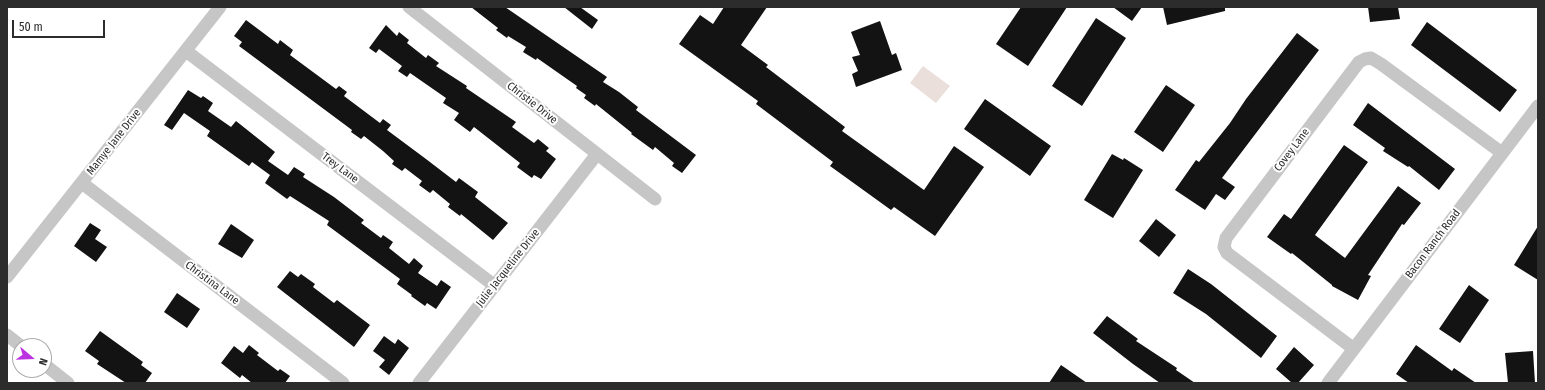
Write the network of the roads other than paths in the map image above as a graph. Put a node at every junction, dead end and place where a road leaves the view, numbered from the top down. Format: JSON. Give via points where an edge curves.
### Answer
{"nodes":[{"id":1,"x":220,"y":7,"type":"edge"},
{"id":2,"x":409,"y":7,"type":"edge"},
{"id":3,"x":186,"y":50,"type":"junction"},
{"id":4,"x":1538,"y":106,"type":"edge"},
{"id":5,"x":1502,"y":153,"type":"junction"},
{"id":6,"x":597,"y":154,"type":"junction"},
{"id":7,"x":82,"y":183,"type":"junction"},
{"id":8,"x":655,"y":199,"type":"dead end"},
{"id":9,"x":7,"y":277,"type":"edge"},
{"id":10,"x":495,"y":286,"type":"junction"},
{"id":11,"x":1354,"y":349,"type":"junction"},
{"id":12,"x":52,"y":370,"type":"edge"},
{"id":13,"x":68,"y":383,"type":"edge"},
{"id":14,"x":343,"y":383,"type":"edge"},
{"id":15,"x":419,"y":383,"type":"edge"},
{"id":16,"x":1328,"y":383,"type":"edge"}],
"edges":[{"from":1,"to":3,"type":"street","name":"Mamye Jane Drive"},
{"from":2,"to":6,"type":"street","name":"Christie Drive"},
{"from":3,"to":7,"type":"street","name":"Mamye Jane Drive"},
{"from":3,"to":10,"type":"street","name":"Trey Lane"},
{"from":4,"to":5,"type":"street","name":"Bacon Ranch Road"},
{"from":5,"to":11,"type":"street","name":"Bacon Ranch Road"},
{"from":5,"to":11,"type":"street","name":"Covey Lane","via":[[1381,64],[1371,58],[1366,59],[1359,62],[1230,232],[1224,244],[1227,253]]},
{"from":6,"to":8,"type":"street","name":"Christie Drive"},
{"from":6,"to":10,"type":"street","name":"Julie Jacqueline Drive"},
{"from":7,"to":9,"type":"street","name":"Mamye Jane Drive"},
{"from":7,"to":14,"type":"street","name":"Christina Lane"},
{"from":10,"to":15,"type":"street","name":"Julie Jacqueline Drive"},
{"from":11,"to":16,"type":"street","name":"Bacon Ranch Road"},
{"from":12,"to":13,"type":"street"}]}
